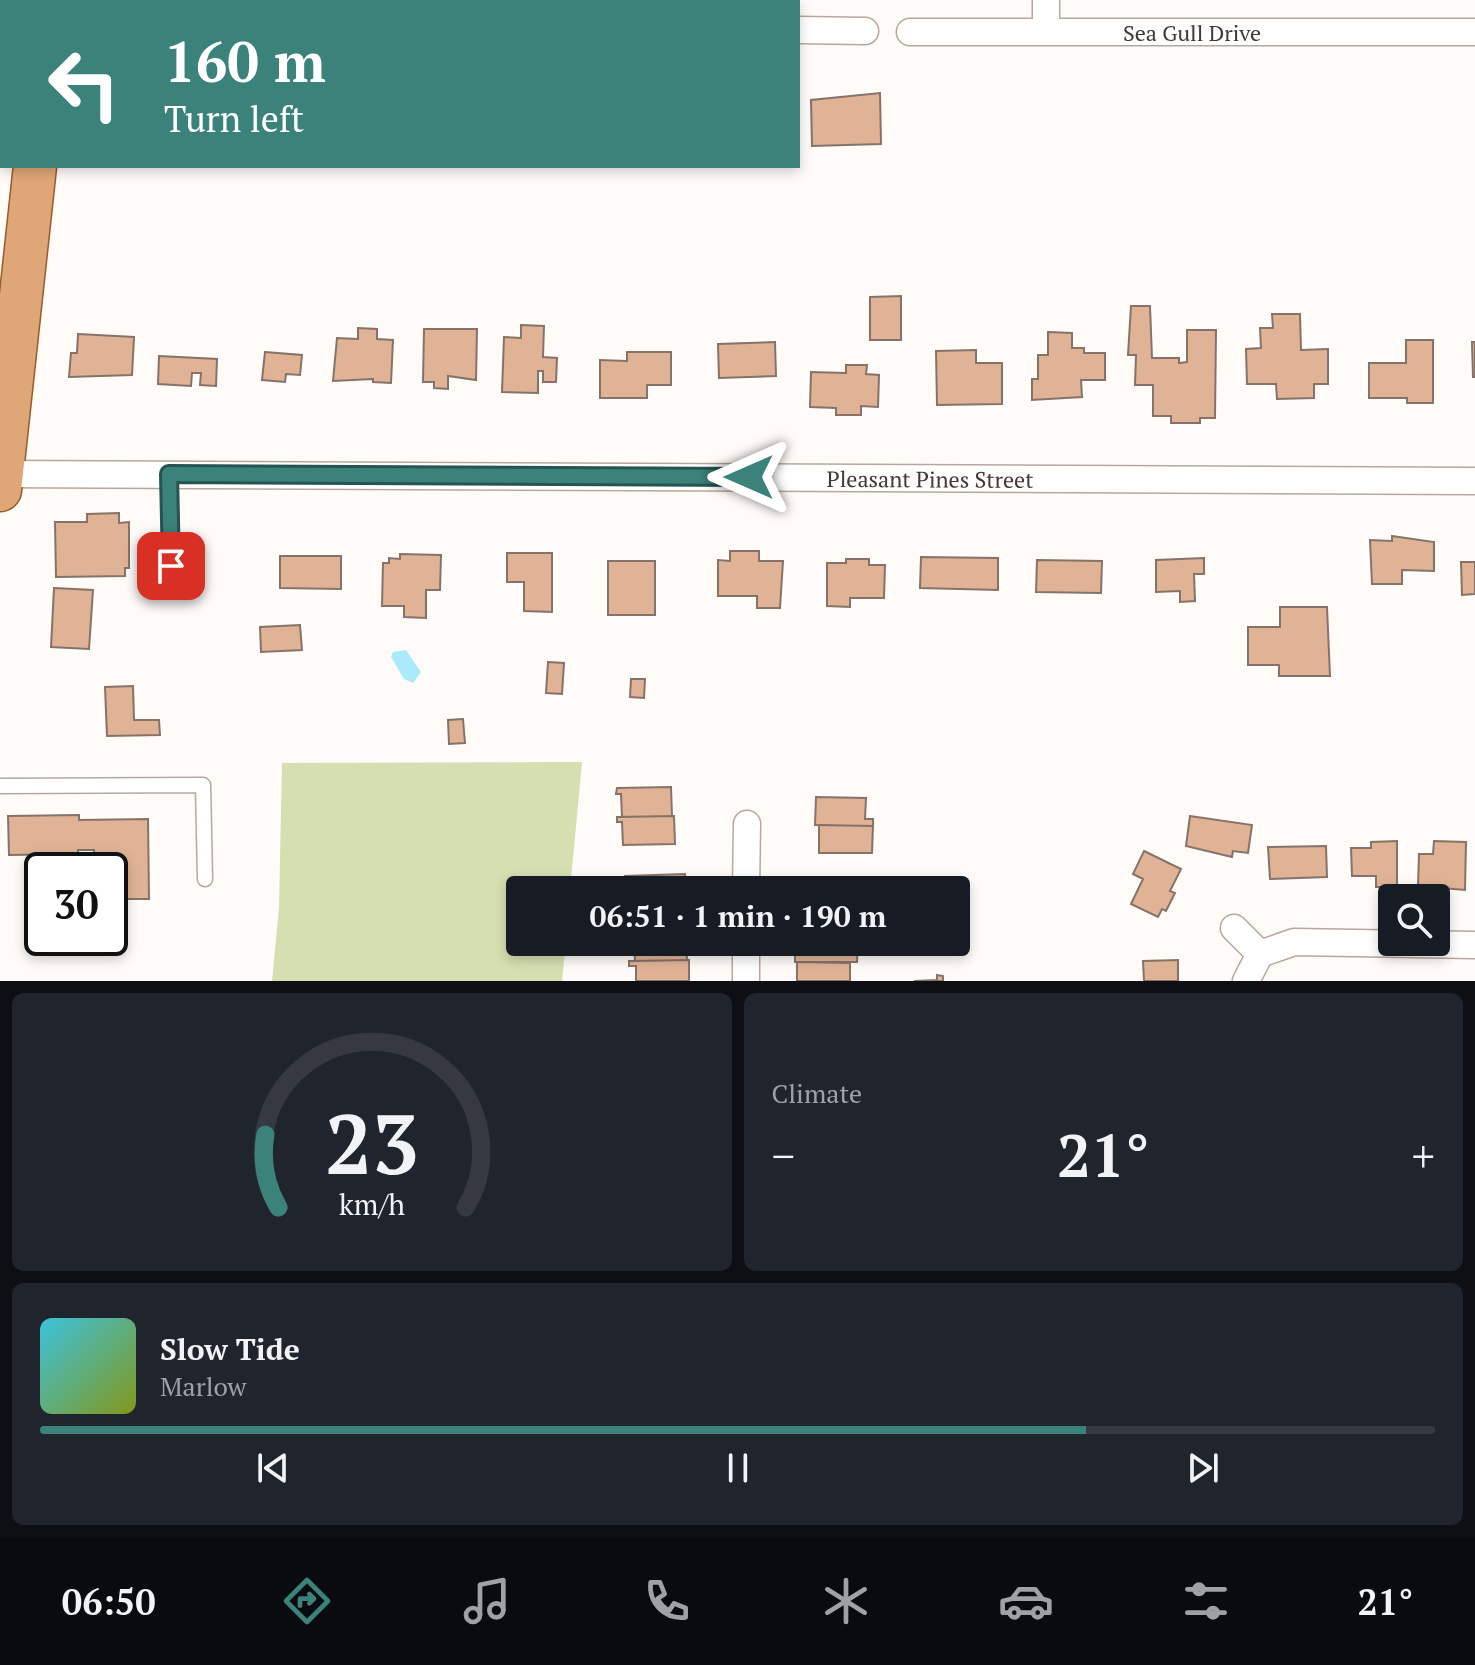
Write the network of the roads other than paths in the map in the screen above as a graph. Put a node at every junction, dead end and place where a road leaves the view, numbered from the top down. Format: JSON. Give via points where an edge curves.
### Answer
{"nodes":[{"id":1,"x":1046,"y":0,"type":"edge"},
{"id":2,"x":800,"y":30,"type":"edge"},
{"id":3,"x":1046,"y":30,"type":"junction"},
{"id":4,"x":865,"y":31,"type":"dead end"},
{"id":5,"x":910,"y":32,"type":"dead end"},
{"id":6,"x":1475,"y":32,"type":"edge"},
{"id":7,"x":35,"y":168,"type":"edge"},
{"id":8,"x":10,"y":301,"type":"edge"},
{"id":9,"x":169,"y":474,"type":"junction"},
{"id":10,"x":1475,"y":481,"type":"edge"},
{"id":11,"x":1,"y":482,"type":"edge"},
{"id":12,"x":171,"y":566,"type":"dead end"},
{"id":13,"x":0,"y":786,"type":"edge"},
{"id":14,"x":747,"y":824,"type":"dead end"},
{"id":15,"x":746,"y":876,"type":"edge"},
{"id":16,"x":205,"y":879,"type":"dead end"},
{"id":17,"x":1234,"y":928,"type":"dead end"},
{"id":18,"x":1475,"y":945,"type":"edge"},
{"id":19,"x":1260,"y":954,"type":"junction"},
{"id":20,"x":746,"y":956,"type":"edge"},
{"id":21,"x":746,"y":981,"type":"edge"},
{"id":22,"x":1246,"y":981,"type":"edge"}],
"edges":[{"from":1,"to":3,"type":"street"},
{"from":2,"to":4,"type":"street"},
{"from":3,"to":5,"type":"street","name":"Sea Gull Drive"},
{"from":3,"to":6,"type":"street","name":"Sea Gull Drive"},
{"from":7,"to":8,"type":"main road"},
{"from":8,"to":11,"type":"main road"},
{"from":9,"to":10,"type":"street","name":"Pleasant Pines Street"},
{"from":9,"to":11,"type":"street","name":"Pleasant Pines Street"},
{"from":9,"to":12,"type":"lane"},
{"from":13,"to":16,"type":"lane","via":[[203,785]]},
{"from":14,"to":15,"type":"street"},
{"from":17,"to":19,"type":"street"},
{"from":18,"to":19,"type":"street","via":[[1294,942]]},
{"from":19,"to":22,"type":"street"},
{"from":20,"to":21,"type":"street"}]}
